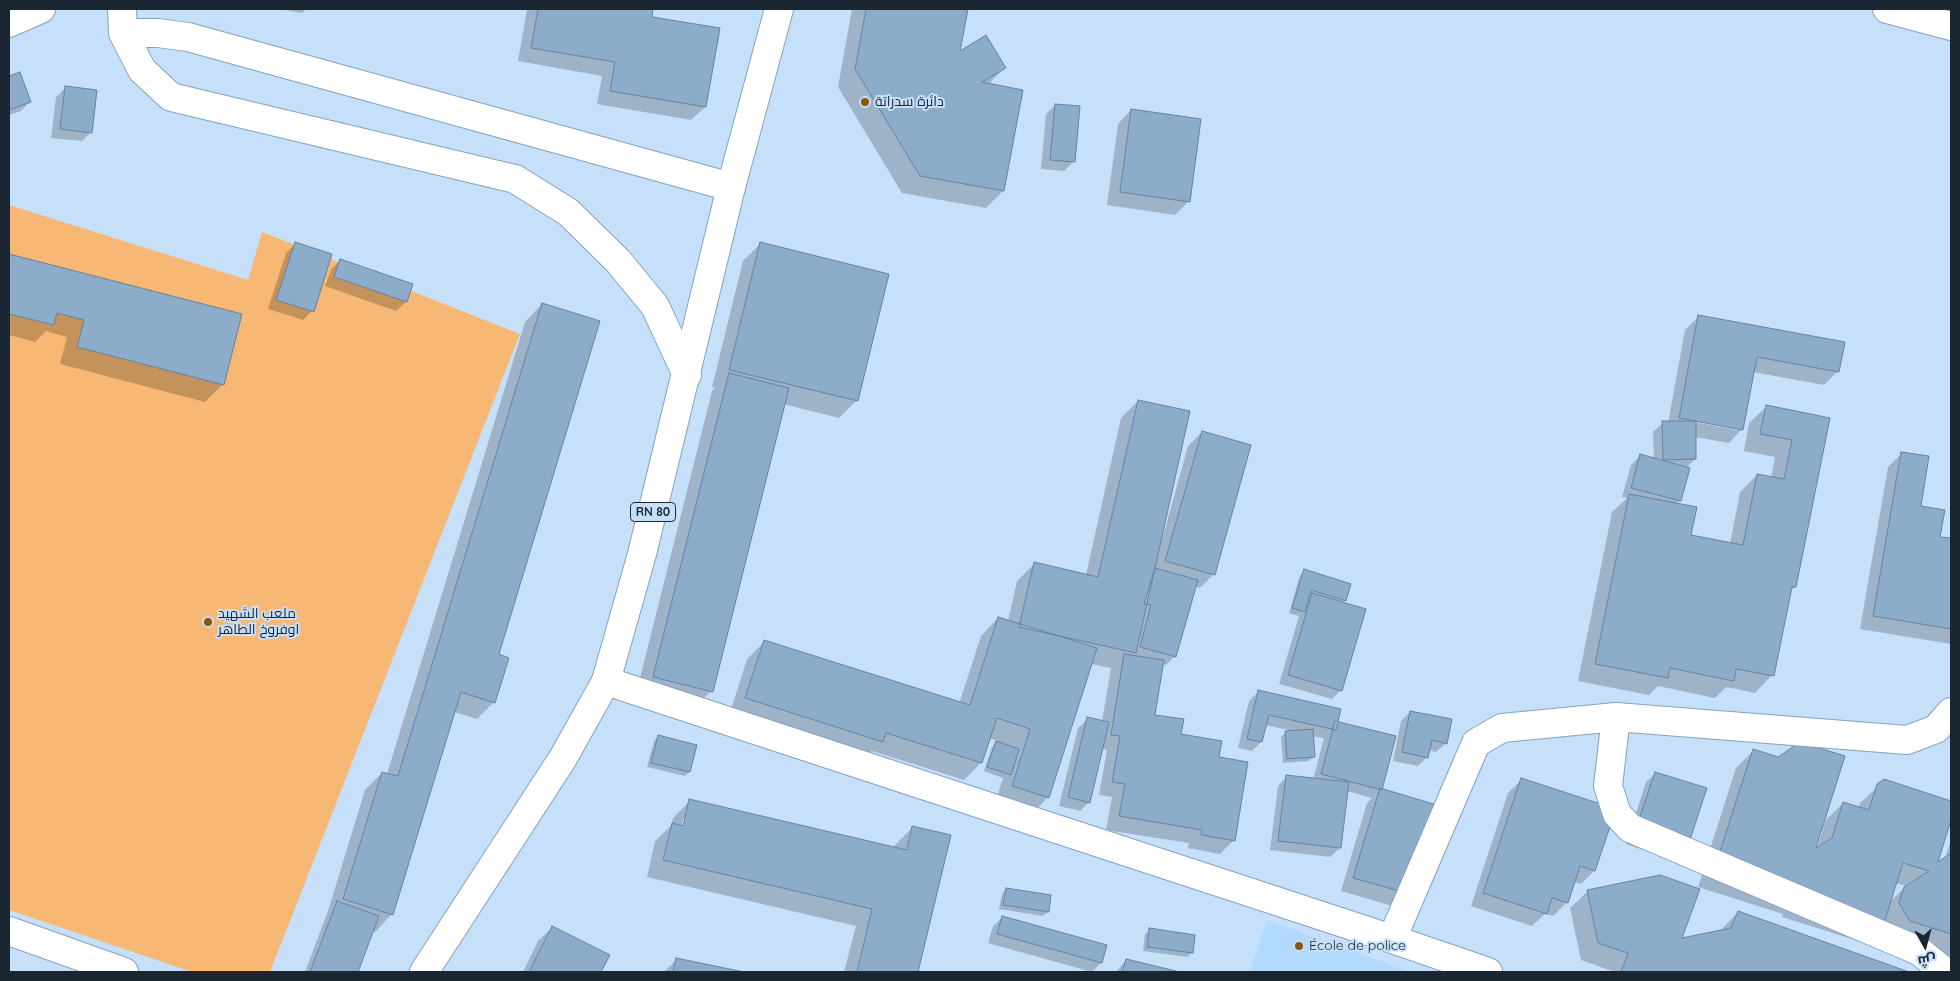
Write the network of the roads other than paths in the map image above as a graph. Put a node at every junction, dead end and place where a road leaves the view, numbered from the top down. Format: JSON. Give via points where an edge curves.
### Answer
{"nodes":[{"id":1,"x":41,"y":9,"type":"edge"},
{"id":2,"x":778,"y":9,"type":"edge"},
{"id":3,"x":1887,"y":9,"type":"edge"},
{"id":4,"x":122,"y":21,"type":"edge"},
{"id":5,"x":9,"y":23,"type":"edge"},
{"id":6,"x":1951,"y":26,"type":"edge"},
{"id":7,"x":731,"y":188,"type":"junction"},
{"id":8,"x":687,"y":375,"type":"junction"},
{"id":9,"x":606,"y":681,"type":"junction"},
{"id":10,"x":1951,"y":712,"type":"edge"},
{"id":11,"x":1616,"y":717,"type":"junction"},
{"id":12,"x":9,"y":932,"type":"edge"},
{"id":13,"x":1392,"y":939,"type":"junction"},
{"id":14,"x":124,"y":972,"type":"edge"},
{"id":15,"x":424,"y":972,"type":"edge"},
{"id":16,"x":1488,"y":972,"type":"edge"},
{"id":17,"x":1945,"y":972,"type":"edge"}],
"edges":[{"from":1,"to":5,"type":"street"},
{"from":2,"to":7,"type":"street","number":"RN 80"},
{"from":3,"to":6,"type":"street"},
{"from":4,"to":7,"type":"street"},
{"from":4,"to":8,"type":"street","via":[[142,70],[171,97],[515,179],[568,212],[618,261],[655,306]]},
{"from":7,"to":8,"type":"street","number":"RN 80"},
{"from":8,"to":9,"type":"street","number":"RN 80"},
{"from":9,"to":13,"type":"street"},
{"from":9,"to":15,"type":"street","number":"RN 80","via":[[563,758]]},
{"from":10,"to":11,"type":"street","via":[[1936,729],[1907,740]]},
{"from":11,"to":13,"type":"street","via":[[1502,728],[1476,743]]},
{"from":11,"to":17,"type":"street","via":[[1608,786],[1617,814],[1630,828],[1919,951]]},
{"from":12,"to":14,"type":"street"},
{"from":13,"to":16,"type":"street"}]}
